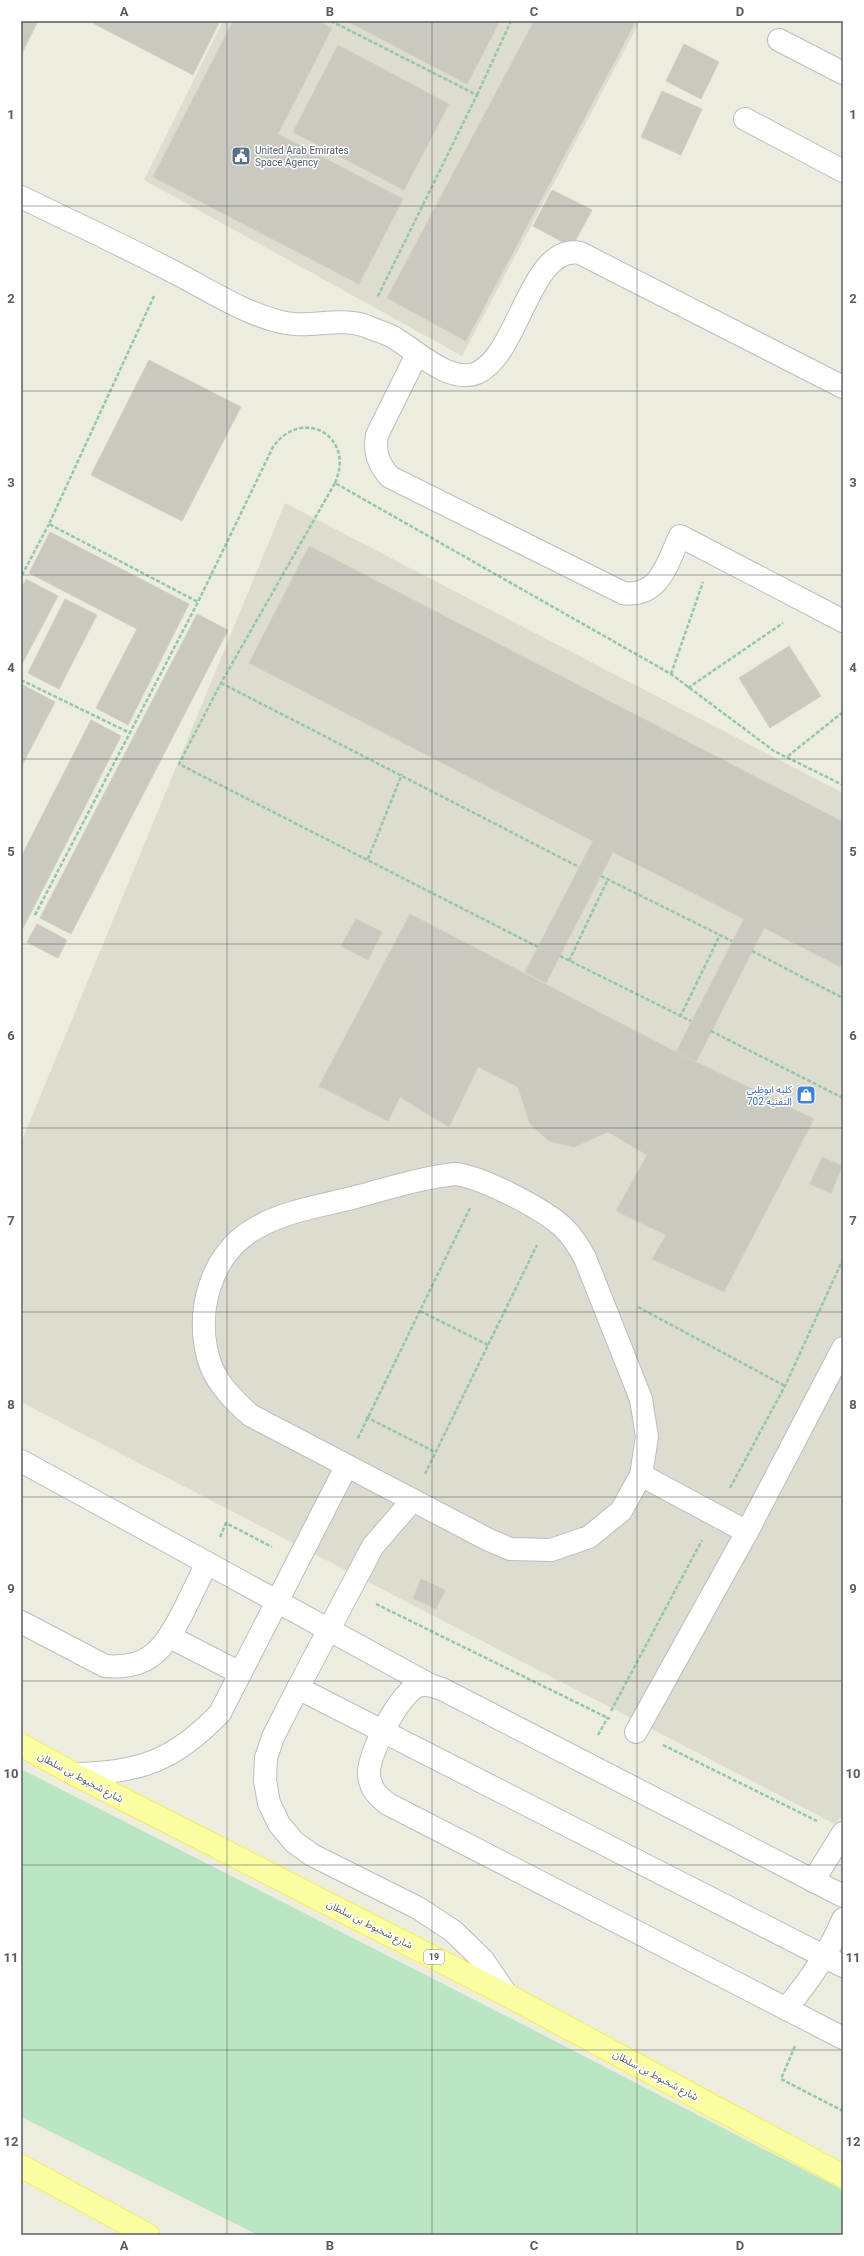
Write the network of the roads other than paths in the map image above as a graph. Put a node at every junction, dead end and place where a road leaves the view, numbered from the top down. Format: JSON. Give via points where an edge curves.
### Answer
{"nodes":[{"id":1,"x":779,"y":40,"type":"dead end"},
{"id":2,"x":843,"y":73,"type":"edge"},
{"id":3,"x":745,"y":119,"type":"dead end"},
{"id":4,"x":843,"y":172,"type":"edge"},
{"id":5,"x":21,"y":198,"type":"edge"},
{"id":6,"x":417,"y":354,"type":"junction"},
{"id":7,"x":843,"y":387,"type":"edge"},
{"id":8,"x":843,"y":621,"type":"edge"},
{"id":9,"x":843,"y":1348,"type":"edge"},
{"id":10,"x":21,"y":1461,"type":"edge"},
{"id":11,"x":346,"y":1467,"type":"junction"},
{"id":12,"x":641,"y":1475,"type":"junction"},
{"id":13,"x":412,"y":1501,"type":"junction"},
{"id":14,"x":747,"y":1532,"type":"junction"},
{"id":15,"x":208,"y":1563,"type":"junction"},
{"id":16,"x":276,"y":1601,"type":"junction"},
{"id":17,"x":21,"y":1622,"type":"edge"},
{"id":18,"x":329,"y":1630,"type":"junction"},
{"id":19,"x":170,"y":1637,"type":"junction"},
{"id":20,"x":240,"y":1673,"type":"junction"},
{"id":21,"x":430,"y":1685,"type":"junction"},
{"id":22,"x":298,"y":1688,"type":"junction"},
{"id":23,"x":384,"y":1732,"type":"junction"},
{"id":24,"x":636,"y":1732,"type":"road end"},
{"id":25,"x":22,"y":1745,"type":"edge"},
{"id":26,"x":74,"y":1774,"type":"junction"},
{"id":27,"x":843,"y":1833,"type":"edge"},
{"id":28,"x":813,"y":1881,"type":"junction"},
{"id":29,"x":843,"y":1896,"type":"edge"},
{"id":30,"x":843,"y":1919,"type":"edge"},
{"id":31,"x":834,"y":1962,"type":"edge"},
{"id":32,"x":507,"y":1995,"type":"junction"},
{"id":33,"x":786,"y":2009,"type":"junction"},
{"id":34,"x":843,"y":2038,"type":"edge"},
{"id":35,"x":21,"y":2166,"type":"edge"},
{"id":36,"x":843,"y":2176,"type":"edge"},
{"id":37,"x":148,"y":2235,"type":"edge"}],
"edges":[{"from":1,"to":2,"type":"lane"},
{"from":3,"to":4,"type":"lane"},
{"from":5,"to":6,"type":"lane","via":[[247,311],[278,322],[311,325],[344,321],[364,325],[392,336]]},
{"from":6,"to":7,"type":"lane","via":[[455,375],[466,376],[482,370],[501,350],[545,268],[560,254],[570,251],[580,253]]},
{"from":6,"to":8,"type":"lane","via":[[377,435],[377,458],[390,477],[624,593],[634,594],[654,587],[680,536]]},
{"from":9,"to":14,"type":"lane"},
{"from":10,"to":15,"type":"lane"},
{"from":11,"to":12,"type":"lane","via":[[250,1415],[227,1393],[211,1366],[203,1336],[204,1304],[214,1274],[232,1248],[256,1228],[284,1215],[440,1176],[470,1176],[550,1217],[576,1242],[585,1258],[641,1399],[648,1437]]},
{"from":11,"to":13,"type":"lane"},
{"from":11,"to":16,"type":"lane"},
{"from":12,"to":13,"type":"lane","via":[[621,1511],[589,1537],[551,1550],[510,1549]]},
{"from":12,"to":14,"type":"lane"},
{"from":13,"to":18,"type":"lane","via":[[377,1540]]},
{"from":14,"to":24,"type":"lane"},
{"from":15,"to":16,"type":"lane"},
{"from":15,"to":19,"type":"lane"},
{"from":16,"to":18,"type":"lane"},
{"from":16,"to":20,"type":"lane"},
{"from":17,"to":19,"type":"lane","via":[[105,1666],[120,1667],[149,1658],[161,1649]]},
{"from":18,"to":21,"type":"lane"},
{"from":18,"to":22,"type":"lane"},
{"from":19,"to":20,"type":"lane"},
{"from":20,"to":26,"type":"lane","via":[[220,1713],[201,1733],[180,1749],[130,1770],[103,1774]]},
{"from":21,"to":23,"type":"lane","via":[[418,1686],[408,1692],[400,1701]]},
{"from":21,"to":28,"type":"lane"},
{"from":22,"to":23,"type":"lane"},
{"from":22,"to":32,"type":"lane","via":[[273,1737],[266,1758],[266,1789],[269,1803],[279,1824],[294,1842],[312,1855],[418,1908],[453,1931],[483,1960]]},
{"from":23,"to":31,"type":"lane"},
{"from":23,"to":33,"type":"lane","via":[[370,1760],[369,1773],[371,1785],[378,1796],[388,1804]]},
{"from":25,"to":26,"type":"main road","name":"شارع شخبوط بن سلطان","number":"19"},
{"from":26,"to":32,"type":"main road","name":"شارع شخبوط بن سلطان","number":"19"},
{"from":27,"to":28,"type":"lane"},
{"from":28,"to":29,"type":"lane"},
{"from":30,"to":31,"type":"lane"},
{"from":31,"to":33,"type":"lane","via":[[805,1986]]},
{"from":32,"to":36,"type":"main road","name":"شارع شخبوط بن سلطان","number":"19"},
{"from":33,"to":34,"type":"lane"},
{"from":35,"to":37,"type":"main road"}]}
